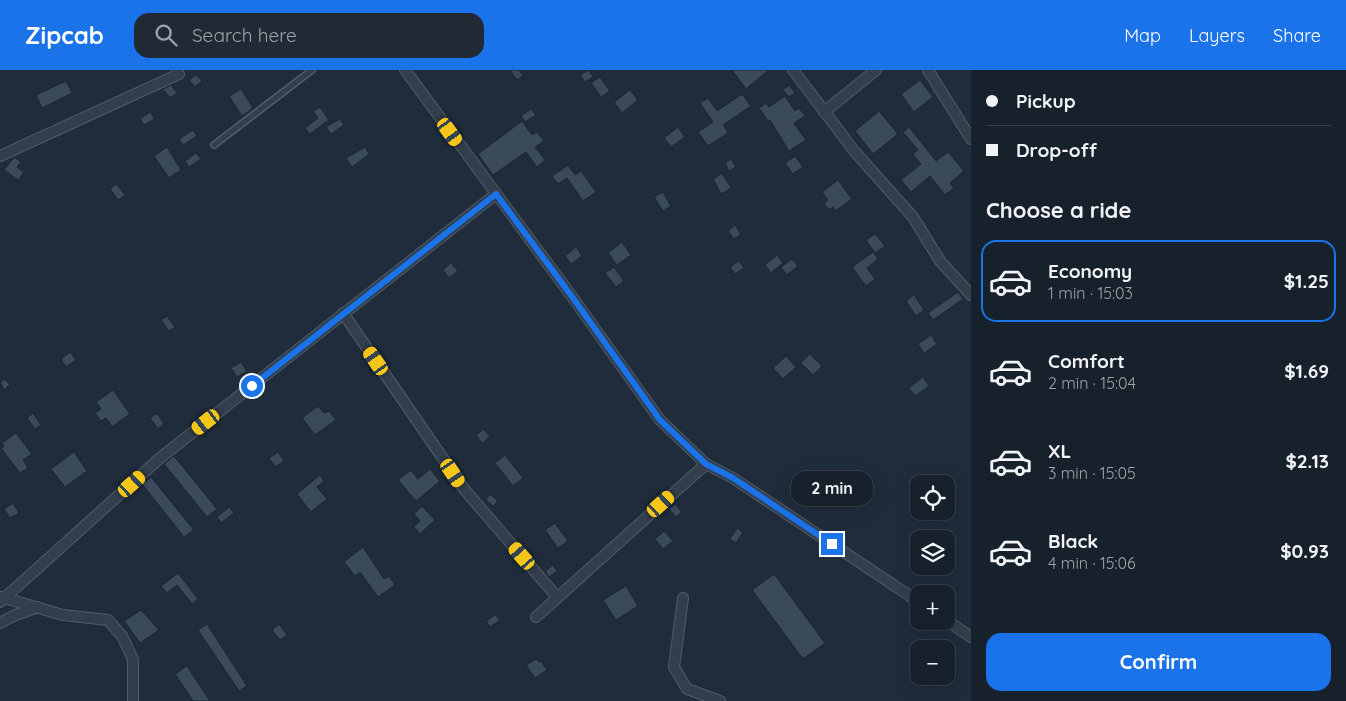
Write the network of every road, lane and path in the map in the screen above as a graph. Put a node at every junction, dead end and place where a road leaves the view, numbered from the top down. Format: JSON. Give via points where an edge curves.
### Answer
{"nodes":[{"id":1,"x":177,"y":70,"type":"edge"},
{"id":2,"x":312,"y":70,"type":"edge"},
{"id":3,"x":405,"y":70,"type":"edge"},
{"id":4,"x":793,"y":70,"type":"edge"},
{"id":5,"x":876,"y":70,"type":"edge"},
{"id":6,"x":928,"y":70,"type":"edge"},
{"id":7,"x":824,"y":112,"type":"junction"},
{"id":8,"x":971,"y":139,"type":"edge"},
{"id":9,"x":214,"y":145,"type":"dead end"},
{"id":10,"x":0,"y":156,"type":"edge"},
{"id":11,"x":496,"y":194,"type":"junction"},
{"id":12,"x":971,"y":295,"type":"edge"},
{"id":13,"x":343,"y":314,"type":"junction"},
{"id":14,"x":706,"y":464,"type":"junction"},
{"id":15,"x":910,"y":596,"type":"edge"},
{"id":16,"x":558,"y":597,"type":"junction"},
{"id":17,"x":684,"y":598,"type":"dead end"},
{"id":18,"x":2,"y":599,"type":"edge"},
{"id":19,"x":38,"y":607,"type":"junction"},
{"id":20,"x":536,"y":617,"type":"dead end"},
{"id":21,"x":0,"y":623,"type":"edge"},
{"id":22,"x":955,"y":626,"type":"edge"},
{"id":23,"x":971,"y":637,"type":"edge"},
{"id":24,"x":133,"y":701,"type":"edge"},
{"id":25,"x":720,"y":701,"type":"edge"}],
"edges":[{"from":1,"to":10,"type":"street","via":[[179,74]]},
{"from":2,"to":9,"type":"lane"},
{"from":3,"to":11,"type":"street"},
{"from":4,"to":7,"type":"street"},
{"from":5,"to":7,"type":"street"},
{"from":6,"to":8,"type":"street"},
{"from":7,"to":12,"type":"street","via":[[913,217],[940,261]]},
{"from":11,"to":13,"type":"street"},
{"from":11,"to":14,"type":"street","via":[[660,420]]},
{"from":13,"to":16,"type":"street","via":[[464,489]]},
{"from":13,"to":18,"type":"street","via":[[160,458]]},
{"from":14,"to":15,"type":"street","via":[[733,478]]},
{"from":14,"to":16,"type":"street"},
{"from":16,"to":20,"type":"street"},
{"from":17,"to":25,"type":"street","via":[[674,667],[687,688]]},
{"from":18,"to":19,"type":"street"},
{"from":19,"to":21,"type":"street"},
{"from":19,"to":24,"type":"street","via":[[77,618],[108,620],[115,626],[133,659]]},
{"from":22,"to":23,"type":"street"}]}
